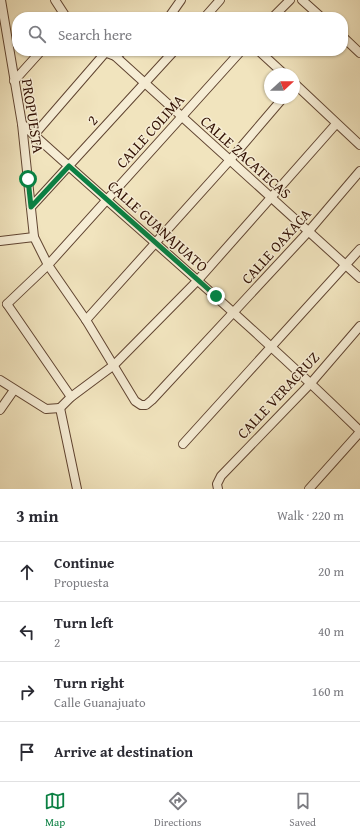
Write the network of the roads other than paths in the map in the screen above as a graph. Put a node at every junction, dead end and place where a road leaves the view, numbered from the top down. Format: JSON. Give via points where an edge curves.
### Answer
{"nodes":[{"id":1,"x":1,"y":0,"type":"edge"},
{"id":2,"x":55,"y":0,"type":"edge"},
{"id":3,"x":182,"y":0,"type":"edge"},
{"id":4,"x":220,"y":0,"type":"edge"},
{"id":5,"x":290,"y":0,"type":"edge"},
{"id":6,"x":302,"y":0,"type":"edge"},
{"id":7,"x":63,"y":12,"type":"edge"},
{"id":8,"x":173,"y":12,"type":"edge"},
{"id":9,"x":209,"y":12,"type":"edge"},
{"id":10,"x":278,"y":12,"type":"edge"},
{"id":11,"x":315,"y":12,"type":"edge"},
{"id":12,"x":348,"y":42,"type":"edge"},
{"id":13,"x":360,"y":53,"type":"edge"},
{"id":14,"x":36,"y":56,"type":"edge"},
{"id":15,"x":100,"y":56,"type":"edge"},
{"id":16,"x":115,"y":56,"type":"edge"},
{"id":17,"x":169,"y":56,"type":"edge"},
{"id":18,"x":236,"y":56,"type":"edge"},
{"id":19,"x":264,"y":56,"type":"edge"},
{"id":20,"x":277,"y":68,"type":"edge"},
{"id":21,"x":14,"y":81,"type":"junction"},
{"id":22,"x":145,"y":82,"type":"junction"},
{"id":23,"x":300,"y":90,"type":"edge"},
{"id":24,"x":278,"y":104,"type":"edge"},
{"id":25,"x":181,"y":117,"type":"junction"},
{"id":26,"x":22,"y":124,"type":"junction"},
{"id":27,"x":336,"y":124,"type":"junction"},
{"id":28,"x":34,"y":135,"type":"junction"},
{"id":29,"x":360,"y":145,"type":"edge"},
{"id":30,"x":230,"y":160,"type":"junction"},
{"id":31,"x":69,"y":166,"type":"junction"},
{"id":32,"x":360,"y":171,"type":"edge"},
{"id":33,"x":270,"y":198,"type":"junction"},
{"id":34,"x":108,"y":200,"type":"junction"},
{"id":35,"x":31,"y":207,"type":"junction"},
{"id":36,"x":308,"y":232,"type":"junction"},
{"id":37,"x":34,"y":237,"type":"junction"},
{"id":38,"x":0,"y":241,"type":"edge"},
{"id":39,"x":155,"y":243,"type":"junction"},
{"id":40,"x":360,"y":249,"type":"edge"},
{"id":41,"x":48,"y":265,"type":"junction"},
{"id":42,"x":346,"y":265,"type":"junction"},
{"id":43,"x":360,"y":278,"type":"edge"},
{"id":44,"x":198,"y":280,"type":"junction"},
{"id":45,"x":4,"y":304,"type":"edge"},
{"id":46,"x":234,"y":313,"type":"junction"},
{"id":47,"x":86,"y":320,"type":"junction"},
{"id":48,"x":360,"y":326,"type":"edge"},
{"id":49,"x":270,"y":347,"type":"junction"},
{"id":50,"x":114,"y":365,"type":"junction"},
{"id":51,"x":0,"y":380,"type":"edge"},
{"id":52,"x":311,"y":383,"type":"junction"},
{"id":53,"x":14,"y":390,"type":"junction"},
{"id":54,"x":71,"y":397,"type":"junction"},
{"id":55,"x":60,"y":408,"type":"junction"},
{"id":56,"x":0,"y":410,"type":"edge"},
{"id":57,"x":360,"y":431,"type":"edge"},
{"id":58,"x":183,"y":444,"type":"dead end"},
{"id":59,"x":218,"y":487,"type":"edge"},
{"id":60,"x":77,"y":489,"type":"edge"},
{"id":61,"x":309,"y":489,"type":"edge"}],
"edges":[{"from":1,"to":21,"type":"street","name":"PROPUESTA"},
{"from":2,"to":7,"type":"street"},
{"from":3,"to":8,"type":"street"},
{"from":4,"to":9,"type":"street"},
{"from":5,"to":10,"type":"street"},
{"from":6,"to":11,"type":"street"},
{"from":12,"to":13,"type":"street"},
{"from":14,"to":21,"type":"street"},
{"from":15,"to":28,"type":"street"},
{"from":16,"to":22,"type":"street","name":"CALLE ZACATECAS"},
{"from":17,"to":22,"type":"street","name":"2"},
{"from":18,"to":25,"type":"street","name":"CALLE COLIMA"},
{"from":19,"to":20,"type":"street"},
{"from":21,"to":26,"type":"street","name":"PROPUESTA"},
{"from":22,"to":25,"type":"street","name":"CALLE ZACATECAS"},
{"from":22,"to":31,"type":"street","name":"2"},
{"from":23,"to":27,"type":"street"},
{"from":24,"to":30,"type":"street"},
{"from":25,"to":30,"type":"street","name":"CALLE ZACATECAS"},
{"from":25,"to":34,"type":"street","name":"CALLE COLIMA"},
{"from":26,"to":28,"type":"street","name":"CALLE GUANAJUATO"},
{"from":26,"to":35,"type":"street","name":"PROPUESTA"},
{"from":27,"to":29,"type":"street"},
{"from":27,"to":33,"type":"street"},
{"from":28,"to":31,"type":"street","name":"CALLE GUANAJUATO"},
{"from":30,"to":33,"type":"street","name":"CALLE ZACATECAS"},
{"from":30,"to":39,"type":"street"},
{"from":31,"to":34,"type":"street","name":"CALLE GUANAJUATO"},
{"from":31,"to":35,"type":"street","name":"2"},
{"from":32,"to":36,"type":"street","name":"CALLE OAXACA"},
{"from":33,"to":36,"type":"street","name":"CALLE ZACATECAS"},
{"from":33,"to":44,"type":"street"},
{"from":34,"to":39,"type":"street","name":"CALLE GUANAJUATO"},
{"from":34,"to":41,"type":"street","name":"CALLE COLIMA"},
{"from":35,"to":37,"type":"street","name":"PROPUESTA"},
{"from":36,"to":42,"type":"street","name":"CALLE ZACATECAS"},
{"from":36,"to":46,"type":"street","name":"CALLE OAXACA"},
{"from":37,"to":38,"type":"street"},
{"from":37,"to":41,"type":"street"},
{"from":39,"to":44,"type":"street","name":"CALLE GUANAJUATO"},
{"from":39,"to":47,"type":"street"},
{"from":40,"to":42,"type":"street"},
{"from":41,"to":45,"type":"street","name":"CALLE COLIMA"},
{"from":41,"to":47,"type":"street"},
{"from":42,"to":43,"type":"street","name":"CALLE ZACATECAS"},
{"from":42,"to":49,"type":"street"},
{"from":44,"to":46,"type":"street","name":"CALLE GUANAJUATO"},
{"from":44,"to":50,"type":"street"},
{"from":45,"to":54,"type":"street"},
{"from":46,"to":49,"type":"street","name":"CALLE GUANAJUATO"},
{"from":46,"to":50,"type":"street","name":"CALLE OAXACA","via":[[152,400],[143,405],[135,401]]},
{"from":47,"to":50,"type":"street"},
{"from":48,"to":52,"type":"street","name":"CALLE VERACRUZ"},
{"from":49,"to":52,"type":"street","name":"CALLE GUANAJUATO"},
{"from":49,"to":58,"type":"street"},
{"from":50,"to":54,"type":"street"},
{"from":51,"to":53,"type":"street"},
{"from":52,"to":57,"type":"street","name":"CALLE GUANAJUATO"},
{"from":52,"to":59,"type":"street","name":"CALLE VERACRUZ","via":[[221,476]]},
{"from":53,"to":55,"type":"street","via":[[46,409]]},
{"from":53,"to":56,"type":"street"},
{"from":54,"to":55,"type":"street"},
{"from":55,"to":60,"type":"street"},
{"from":57,"to":61,"type":"street"}]}
